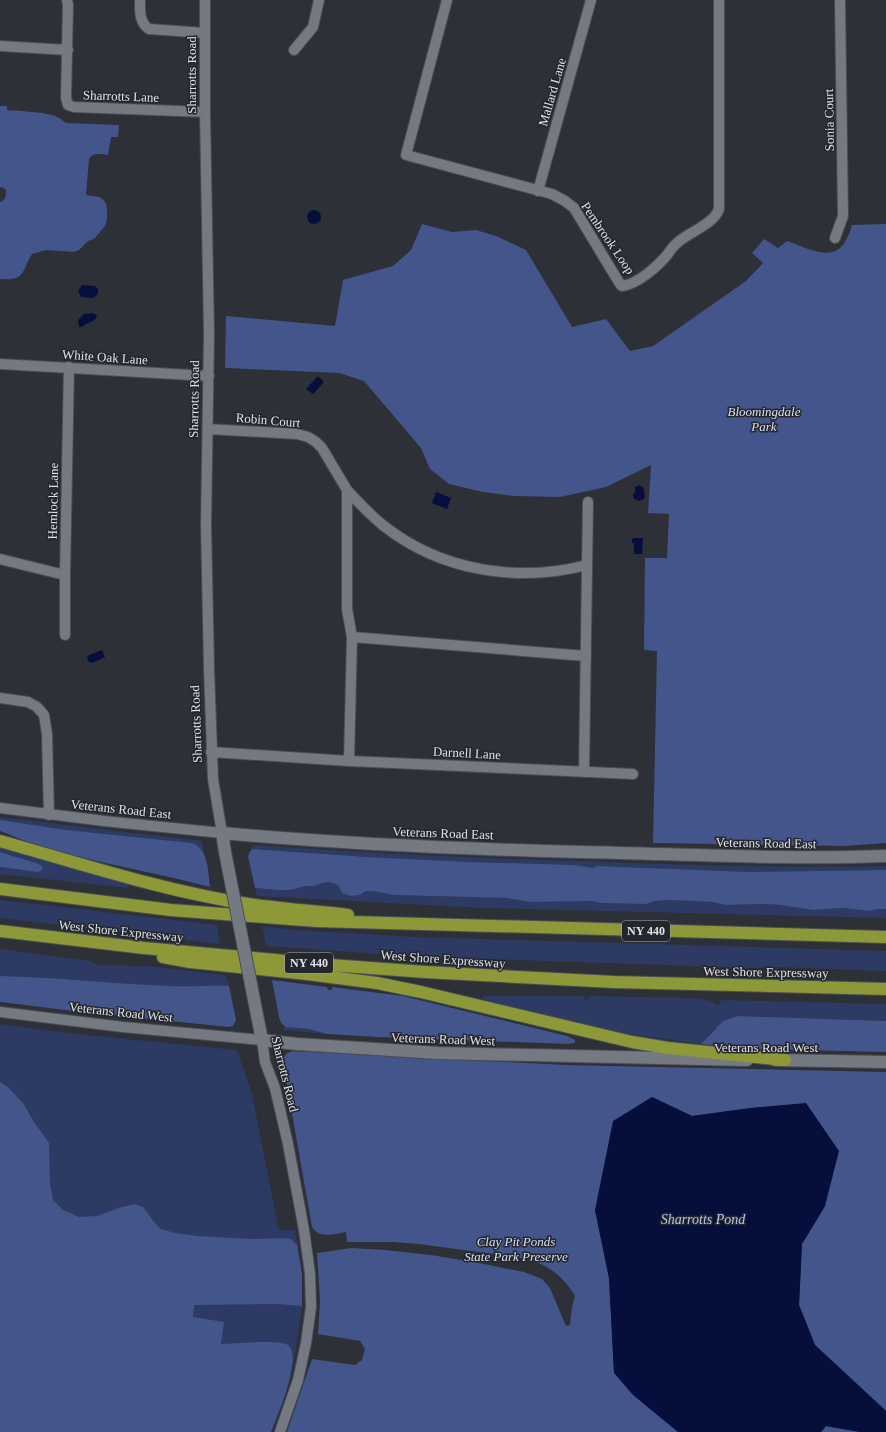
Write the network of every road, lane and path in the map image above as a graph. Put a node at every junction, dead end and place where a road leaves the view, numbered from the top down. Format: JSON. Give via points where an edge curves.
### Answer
{"nodes":[{"id":1,"x":68,"y":0,"type":"edge"},
{"id":2,"x":140,"y":0,"type":"edge"},
{"id":3,"x":205,"y":0,"type":"edge"},
{"id":4,"x":319,"y":0,"type":"edge"},
{"id":5,"x":448,"y":0,"type":"edge"},
{"id":6,"x":591,"y":0,"type":"edge"},
{"id":7,"x":719,"y":0,"type":"edge"},
{"id":8,"x":840,"y":0,"type":"edge"},
{"id":9,"x":205,"y":33,"type":"junction"},
{"id":10,"x":0,"y":46,"type":"edge"},
{"id":11,"x":68,"y":50,"type":"junction"},
{"id":12,"x":294,"y":50,"type":"dead end"},
{"id":13,"x":205,"y":112,"type":"junction"},
{"id":14,"x":538,"y":191,"type":"junction"},
{"id":15,"x":835,"y":238,"type":"dead end"},
{"id":16,"x":0,"y":364,"type":"edge"},
{"id":17,"x":69,"y":367,"type":"junction"},
{"id":18,"x":209,"y":376,"type":"junction"},
{"id":19,"x":208,"y":429,"type":"junction"},
{"id":20,"x":347,"y":490,"type":"junction"},
{"id":21,"x":588,"y":502,"type":"dead end"},
{"id":22,"x":0,"y":559,"type":"edge"},
{"id":23,"x":587,"y":565,"type":"junction"},
{"id":24,"x":65,"y":574,"type":"junction"},
{"id":25,"x":65,"y":635,"type":"dead end"},
{"id":26,"x":352,"y":636,"type":"junction"},
{"id":27,"x":586,"y":656,"type":"junction"},
{"id":28,"x":0,"y":698,"type":"edge"},
{"id":29,"x":211,"y":752,"type":"junction"},
{"id":30,"x":349,"y":760,"type":"junction"},
{"id":31,"x":584,"y":772,"type":"junction"},
{"id":32,"x":633,"y":774,"type":"dead end"},
{"id":33,"x":0,"y":808,"type":"edge"},
{"id":34,"x":49,"y":815,"type":"junction"},
{"id":35,"x":222,"y":833,"type":"junction"},
{"id":36,"x":0,"y":841,"type":"edge"},
{"id":37,"x":886,"y":856,"type":"edge"},
{"id":38,"x":0,"y":889,"type":"edge"},
{"id":39,"x":406,"y":924,"type":"junction"},
{"id":40,"x":0,"y":931,"type":"edge"},
{"id":41,"x":886,"y":937,"type":"edge"},
{"id":42,"x":99,"y":943,"type":"junction"},
{"id":43,"x":886,"y":989,"type":"edge"},
{"id":44,"x":0,"y":1012,"type":"edge"},
{"id":45,"x":262,"y":1040,"type":"junction"},
{"id":46,"x":785,"y":1060,"type":"junction"},
{"id":47,"x":886,"y":1062,"type":"edge"},
{"id":48,"x":280,"y":1432,"type":"edge"}],
"edges":[{"from":1,"to":11,"type":"street","name":"Sharrotts Lane"},
{"from":2,"to":9,"type":"street","via":[[141,19],[149,29]]},
{"from":3,"to":9,"type":"street","name":"Sharrotts Road"},
{"from":4,"to":12,"type":"street","via":[[312,27]]},
{"from":5,"to":14,"type":"street","name":"Pembrook Loop","via":[[406,155]]},
{"from":6,"to":14,"type":"street","name":"Mallard Lane"},
{"from":7,"to":14,"type":"street","name":"Pembrook Loop","via":[[719,209],[714,218],[676,243],[653,269],[639,279],[622,286],[574,208],[552,194]]},
{"from":8,"to":15,"type":"street","name":"Sonia Court","via":[[844,216]]},
{"from":9,"to":13,"type":"street","name":"Sharrotts Road"},
{"from":10,"to":11,"type":"street"},
{"from":11,"to":13,"type":"street","name":"Sharrotts Lane","via":[[68,105]]},
{"from":13,"to":18,"type":"street","name":"Sharrotts Road"},
{"from":16,"to":17,"type":"street","name":"White Oak Lane"},
{"from":17,"to":18,"type":"street","name":"White Oak Lane"},
{"from":17,"to":24,"type":"street","name":"Hemlock Lane"},
{"from":18,"to":19,"type":"street","name":"Sharrotts Road"},
{"from":19,"to":20,"type":"street","name":"Robin Court","via":[[297,434],[308,437],[322,448]]},
{"from":19,"to":29,"type":"street","name":"Sharrotts Road","via":[[207,571]]},
{"from":20,"to":23,"type":"street","name":"Robin Court","via":[[385,527],[432,554],[458,564],[514,574],[544,573]]},
{"from":20,"to":26,"type":"street","via":[[347,609]]},
{"from":21,"to":23,"type":"street"},
{"from":22,"to":24,"type":"street"},
{"from":23,"to":27,"type":"street"},
{"from":24,"to":25,"type":"street","name":"Hemlock Lane"},
{"from":26,"to":27,"type":"street"},
{"from":26,"to":30,"type":"street"},
{"from":27,"to":31,"type":"street"},
{"from":28,"to":34,"type":"street","via":[[28,702],[44,715],[48,741]]},
{"from":29,"to":30,"type":"street","name":"Darnell Lane"},
{"from":29,"to":35,"type":"street","name":"Sharrotts Road"},
{"from":30,"to":31,"type":"street","name":"Darnell Lane"},
{"from":31,"to":32,"type":"street","name":"Darnell Lane"},
{"from":33,"to":34,"type":"street","name":"Veterans Road East"},
{"from":34,"to":35,"type":"street","name":"Veterans Road East"},
{"from":35,"to":37,"type":"street","name":"Veterans Road East","via":[[346,843],[488,849],[770,857]]},
{"from":35,"to":45,"type":"street","name":"Sharrotts Road","bridge":true},
{"from":36,"to":39,"type":"highway","via":[[144,881],[248,904]]},
{"from":38,"to":39,"type":"highway","name":"West Shore Expressway","number":"NY 440","via":[[212,914]]},
{"from":39,"to":41,"type":"highway","name":"West Shore Expressway","number":"NY 440"},
{"from":40,"to":42,"type":"highway","name":"West Shore Expressway","number":"NY 440"},
{"from":42,"to":43,"type":"highway","name":"West Shore Expressway","number":"NY 440","via":[[330,965],[503,977]]},
{"from":42,"to":46,"type":"highway","via":[[190,962],[313,975],[400,988],[632,1042]]},
{"from":44,"to":45,"type":"street","name":"Veterans Road West"},
{"from":45,"to":46,"type":"street","name":"Veterans Road West","via":[[313,1046],[446,1053]]},
{"from":45,"to":48,"type":"street","name":"Sharrotts Road","via":[[265,1062],[275,1088],[288,1144],[310,1273],[311,1307],[306,1343],[298,1380]]},
{"from":46,"to":47,"type":"street","name":"Veterans Road West"}]}
